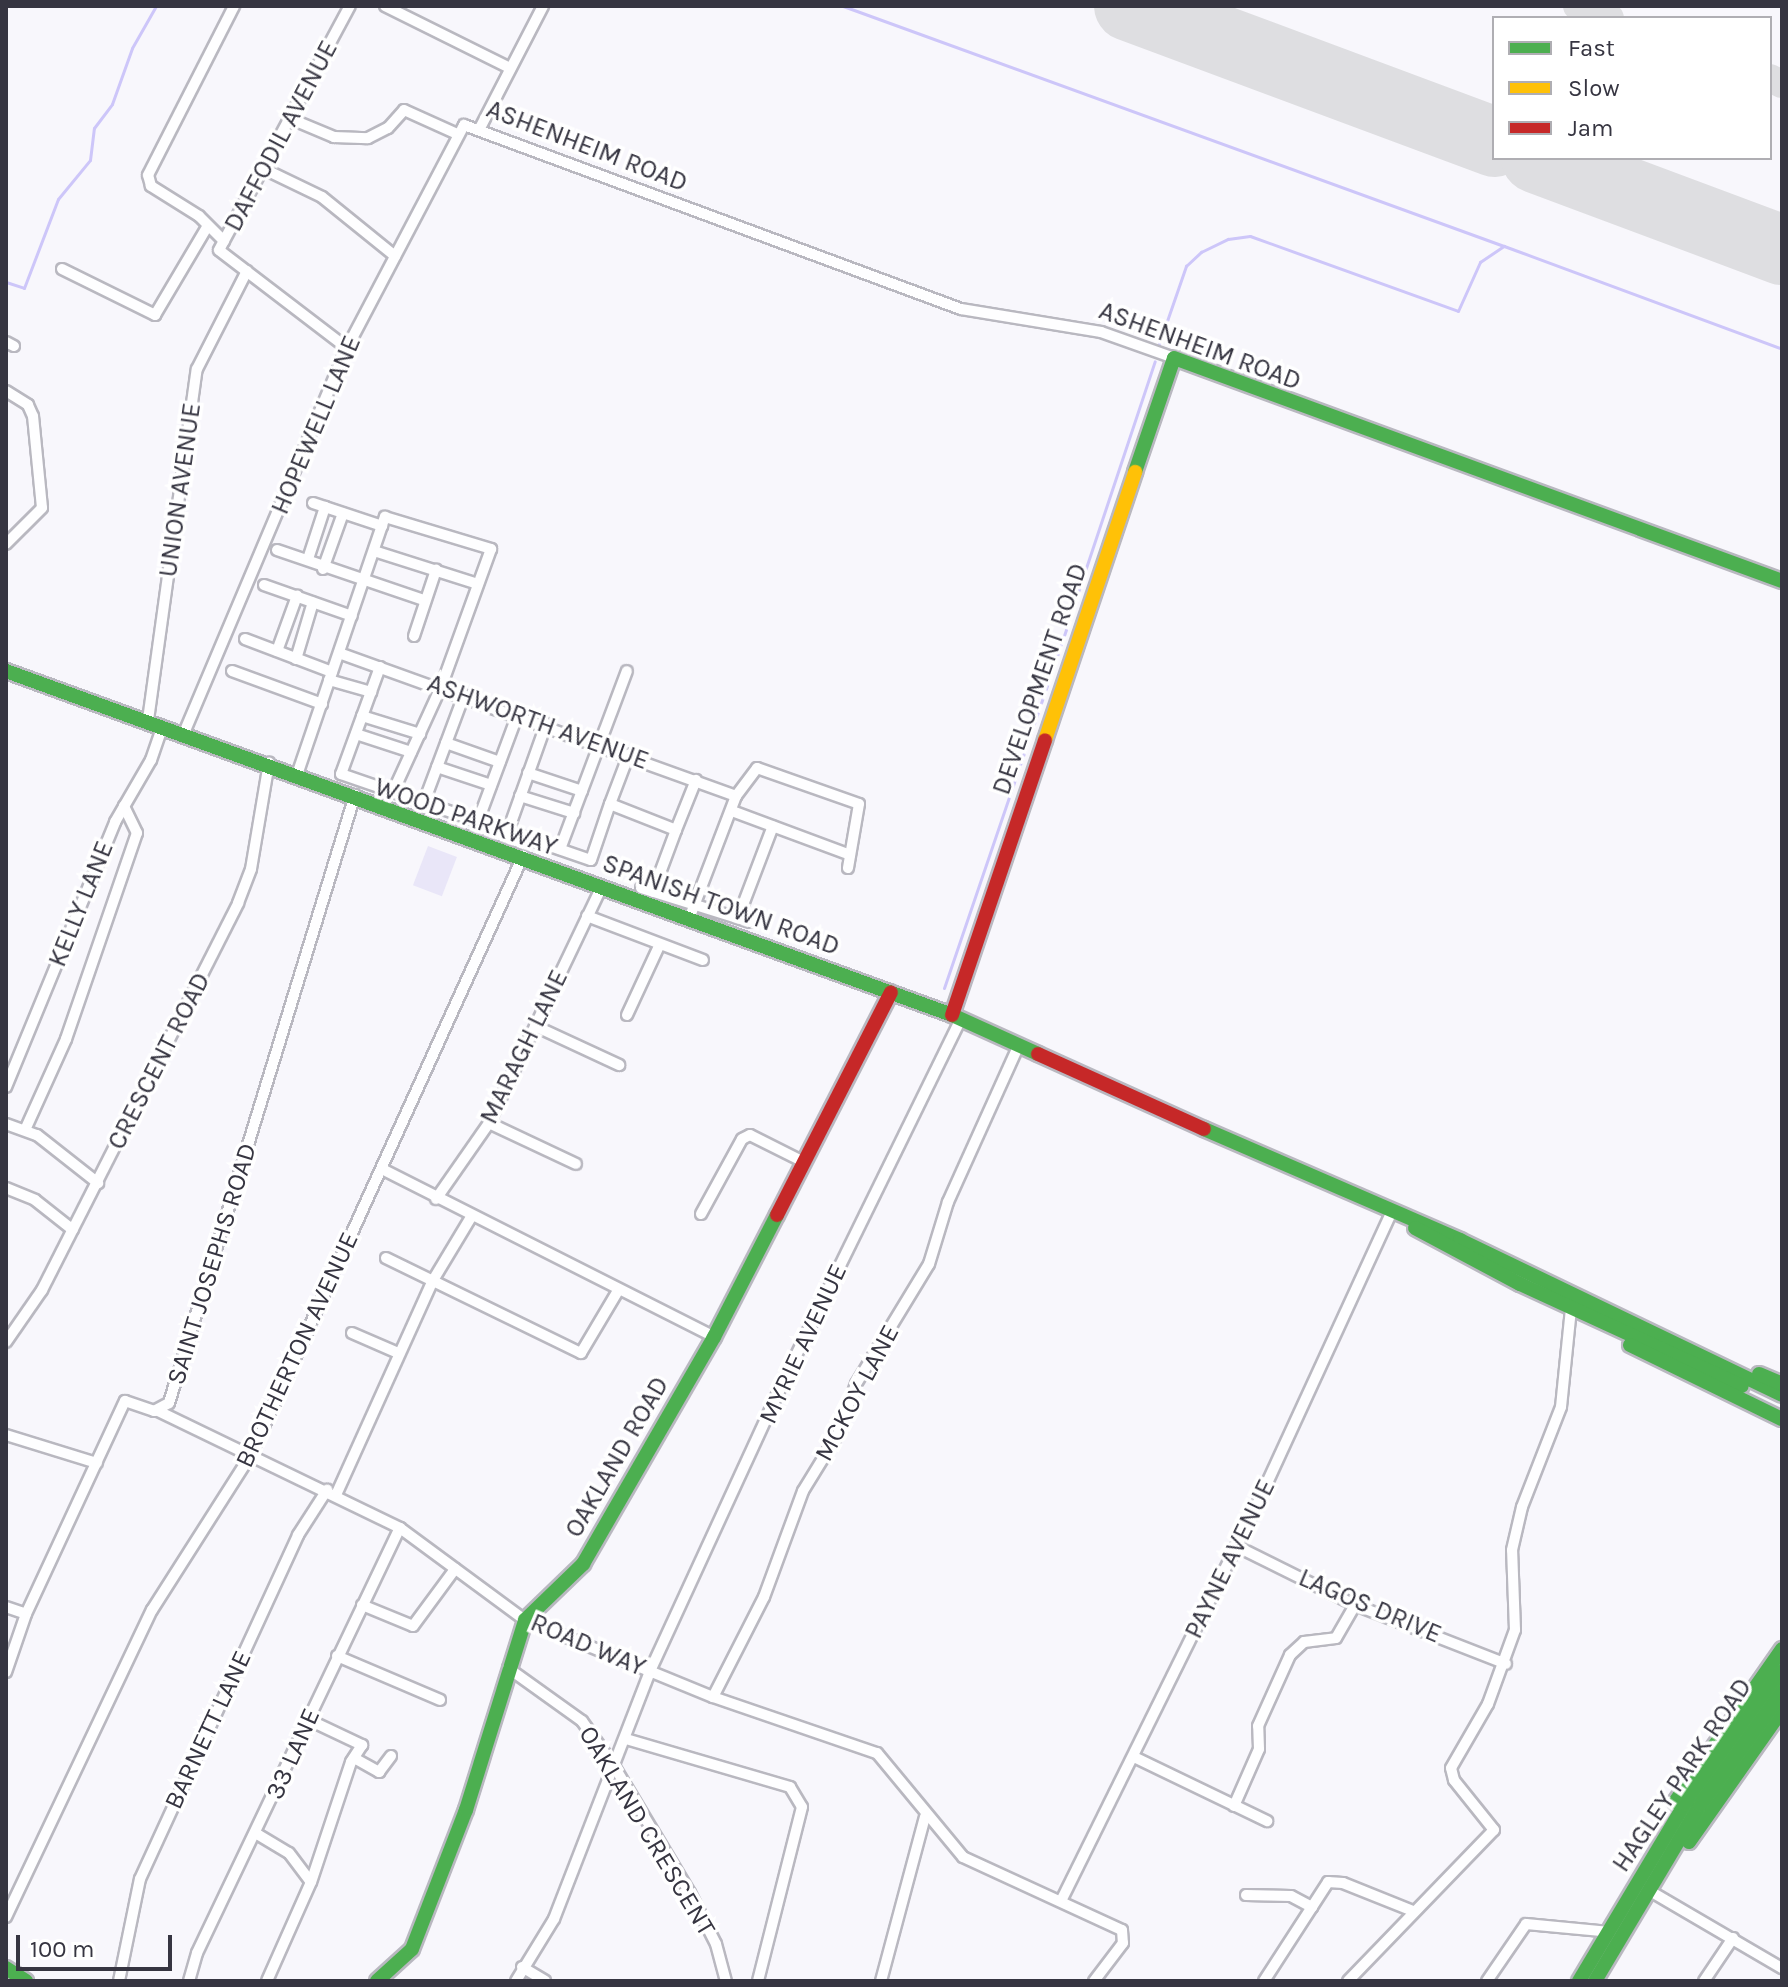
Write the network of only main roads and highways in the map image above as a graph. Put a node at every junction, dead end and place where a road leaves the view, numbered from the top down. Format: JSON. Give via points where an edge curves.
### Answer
{"nodes":[{"id":1,"x":1174,"y":358,"type":"joint"},
{"id":2,"x":1782,"y":581,"type":"edge"},
{"id":3,"x":6,"y":671,"type":"edge"},
{"id":4,"x":891,"y":992,"type":"junction"},
{"id":5,"x":956,"y":1017,"type":"junction"},
{"id":6,"x":1405,"y":1220,"type":"junction"},
{"id":7,"x":1616,"y":1330,"type":"junction"},
{"id":8,"x":1780,"y":1396,"type":"edge"},
{"id":9,"x":1782,"y":1419,"type":"edge"},
{"id":10,"x":1782,"y":1649,"type":"edge"},
{"id":11,"x":1782,"y":1671,"type":"edge"},
{"id":12,"x":1782,"y":1692,"type":"edge"},
{"id":13,"x":1782,"y":1710,"type":"edge"},
{"id":14,"x":1652,"y":1887,"type":"junction"},
{"id":15,"x":1624,"y":1907,"type":"junction"},
{"id":16,"x":7,"y":1971,"type":"edge"},
{"id":17,"x":26,"y":1981,"type":"edge"},
{"id":18,"x":377,"y":1981,"type":"edge"},
{"id":19,"x":1579,"y":1981,"type":"edge"},
{"id":20,"x":1595,"y":1981,"type":"edge"}],
"edges":[{"from":1,"to":2,"type":"main road","name":"ASHENHEIM ROAD"},
{"from":1,"to":5,"type":"main road","name":"DEVELOPMENT ROAD"},
{"from":3,"to":4,"type":"main road","name":"SPANISH TOWN ROAD"},
{"from":4,"to":5,"type":"main road","name":"SPANISH TOWN ROAD"},
{"from":4,"to":18,"type":"main road","name":"OAKLAND ROAD","via":[[714,1337],[583,1564],[525,1620],[466,1810],[412,1949]]},
{"from":5,"to":6,"type":"main road","name":"SPANISH TOWN ROAD"},
{"from":6,"to":7,"type":"main road","name":"SPANISH TOWN ROAD"},
{"from":6,"to":8,"type":"main road","name":"SPANISH TOWN ROAD","via":[[1430,1227]]},
{"from":7,"to":8,"type":"main road","name":"SPANISH TOWN ROAD"},
{"from":7,"to":9,"type":"main road","name":"SPANISH TOWN ROAD","via":[[1635,1349]]},
{"from":10,"to":15,"type":"main road","name":"HAGLEY PARK ROAD","via":[[1689,1777],[1646,1851]]},
{"from":11,"to":15,"type":"main road","name":"HAGLEY PARK ROAD","via":[[1685,1804]]},
{"from":12,"to":14,"type":"main road","name":"HAGLEY PARK ROAD","via":[[1700,1805]]},
{"from":13,"to":14,"type":"main road","name":"HAGLEY PARK ROAD"},
{"from":14,"to":20,"type":"main road","name":"HAGLEY PARK ROAD"},
{"from":15,"to":19,"type":"main road","name":"HAGLEY PARK ROAD"},
{"from":16,"to":17,"type":"main road"}]}
